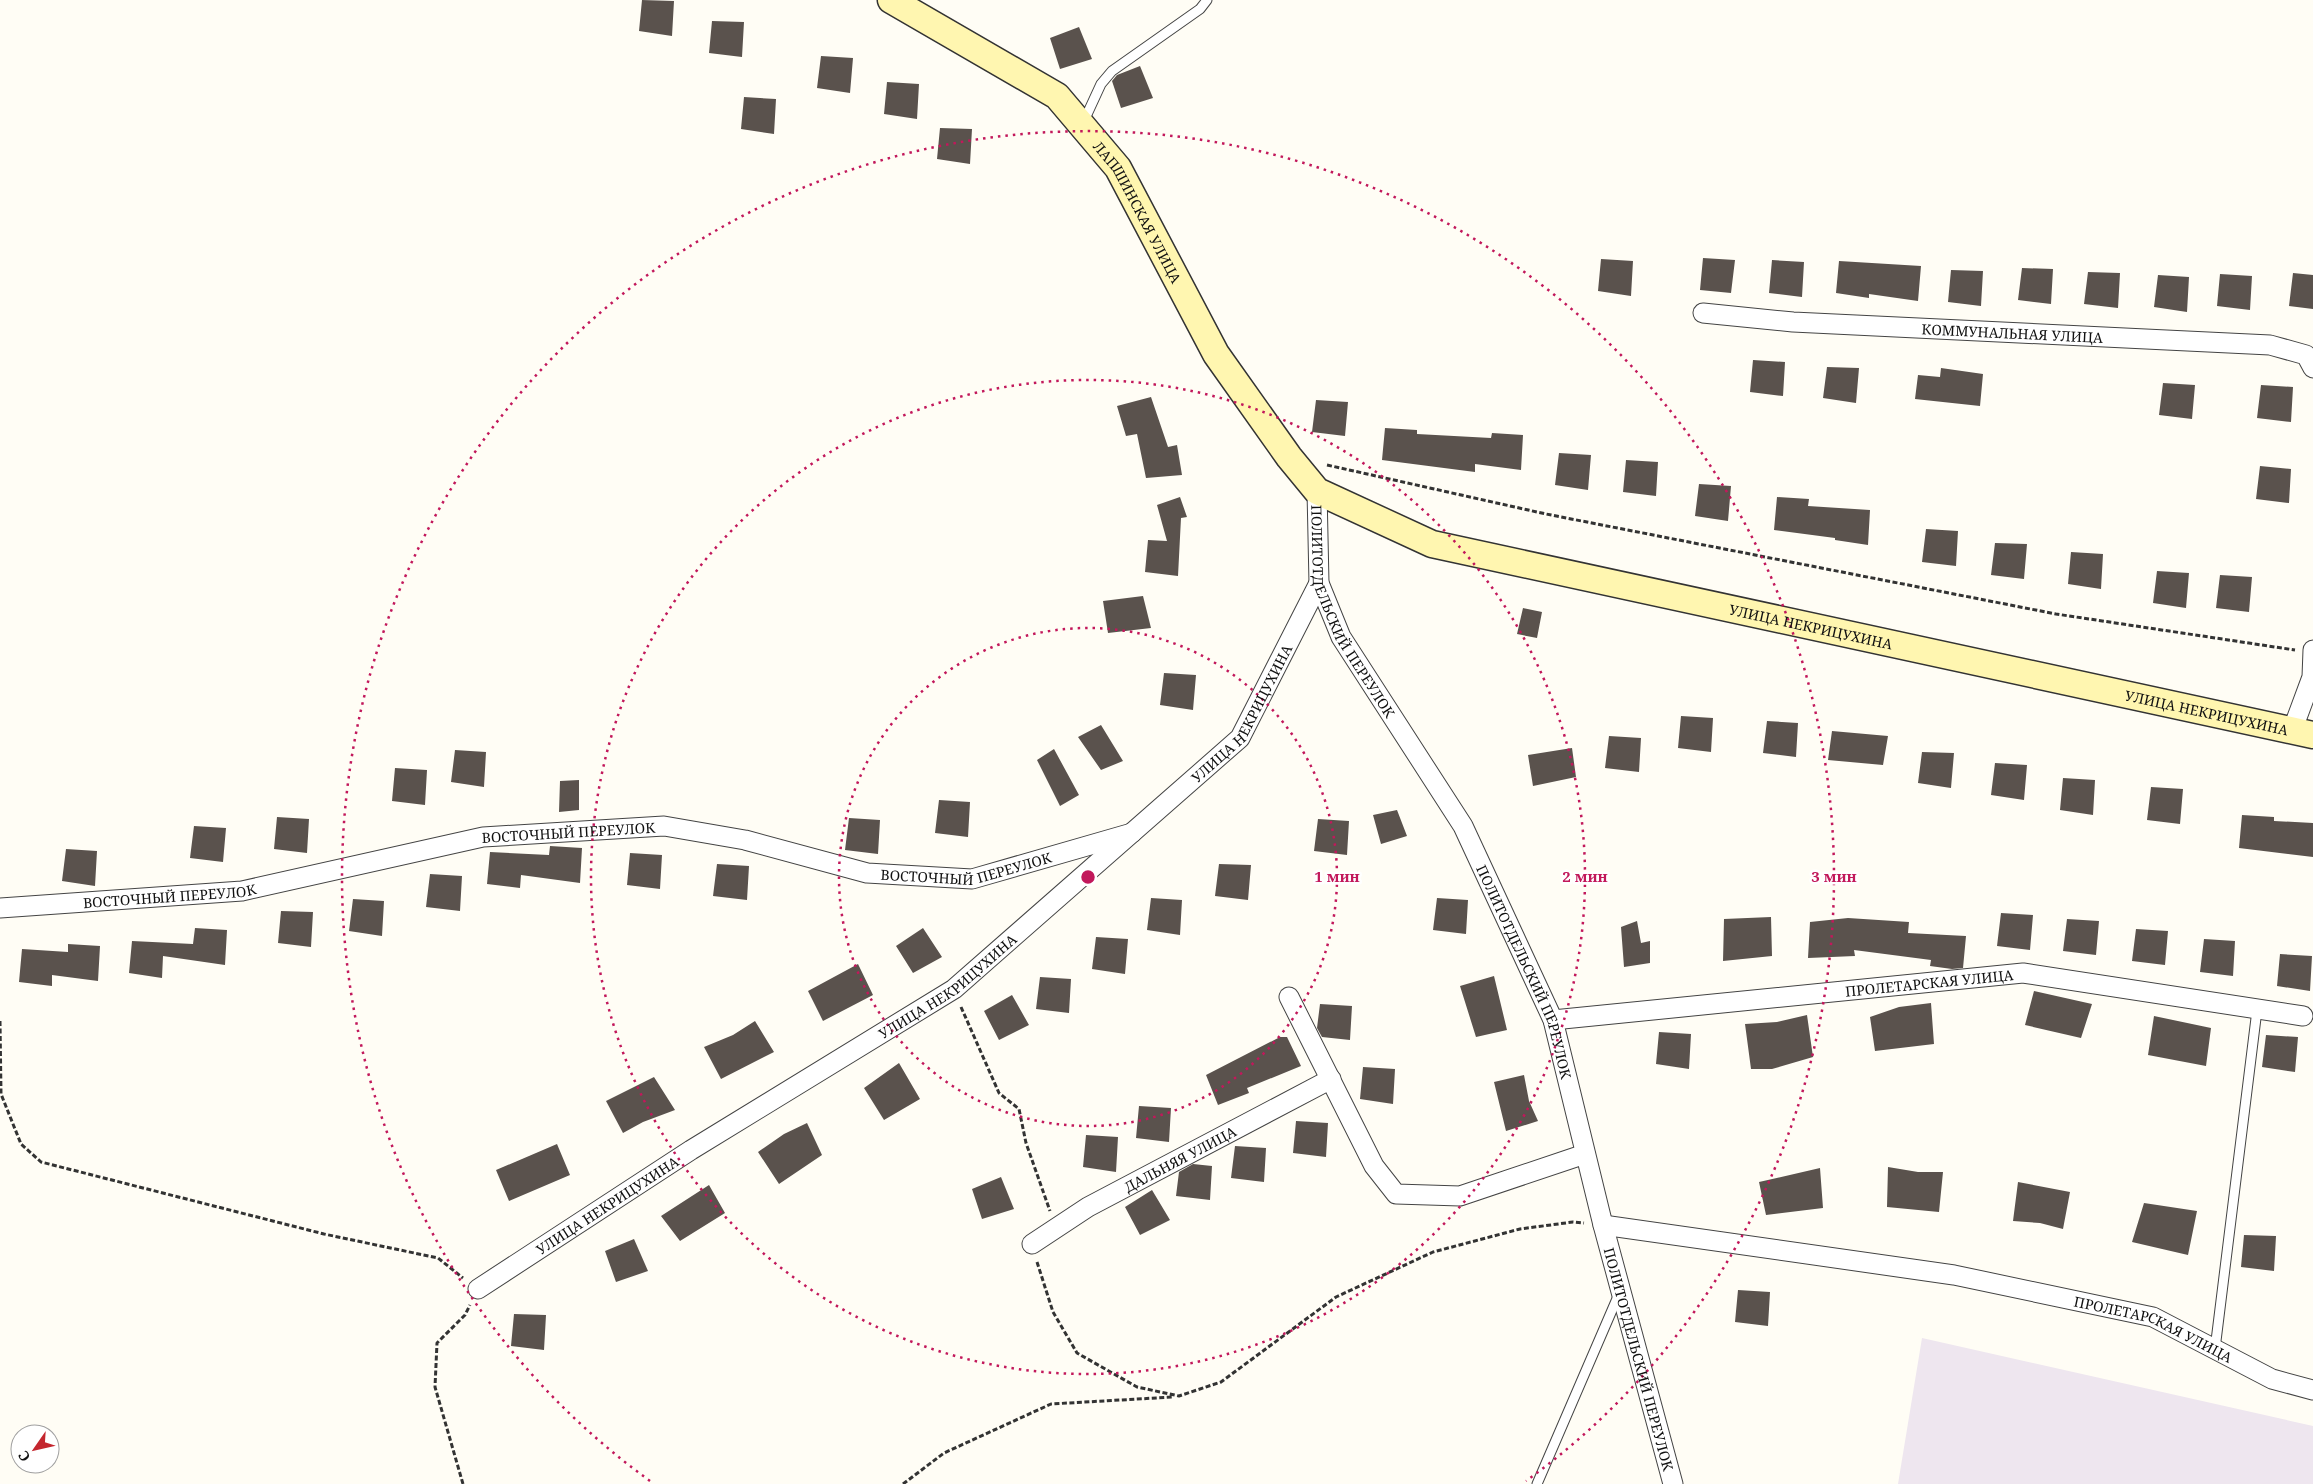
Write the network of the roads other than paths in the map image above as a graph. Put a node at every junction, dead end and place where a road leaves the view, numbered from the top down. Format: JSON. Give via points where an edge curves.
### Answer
{"nodes":[{"id":1,"x":890,"y":0,"type":"edge"},
{"id":2,"x":1207,"y":0,"type":"edge"},
{"id":3,"x":1081,"y":125,"type":"junction"},
{"id":4,"x":1702,"y":313,"type":"dead end"},
{"id":5,"x":2313,"y":368,"type":"edge"},
{"id":6,"x":1317,"y":491,"type":"junction"},
{"id":7,"x":1319,"y":584,"type":"junction"},
{"id":8,"x":2313,"y":652,"type":"edge"},
{"id":9,"x":2302,"y":733,"type":"edge"},
{"id":10,"x":1132,"y":833,"type":"junction"},
{"id":11,"x":0,"y":908,"type":"edge"},
{"id":12,"x":1289,"y":997,"type":"dead end"},
{"id":13,"x":2258,"y":1010,"type":"junction"},
{"id":14,"x":2303,"y":1016,"type":"dead end"},
{"id":15,"x":1553,"y":1020,"type":"junction"},
{"id":16,"x":1332,"y":1079,"type":"junction"},
{"id":17,"x":1585,"y":1154,"type":"junction"},
{"id":18,"x":1603,"y":1225,"type":"junction"},
{"id":19,"x":1032,"y":1244,"type":"road end"},
{"id":20,"x":478,"y":1289,"type":"road end"},
{"id":21,"x":1620,"y":1291,"type":"junction"},
{"id":22,"x":2215,"y":1349,"type":"junction"},
{"id":23,"x":2313,"y":1390,"type":"edge"},
{"id":24,"x":1537,"y":1484,"type":"edge"},
{"id":25,"x":1673,"y":1484,"type":"edge"}],
"edges":[{"from":1,"to":3,"type":"street","name":"ЛАПШИНСКАЯ УЛИЦА","via":[[1057,96]]},
{"from":2,"to":3,"type":"lane","via":[[1200,9],[1112,71],[1101,84]]},
{"from":3,"to":6,"type":"street","name":"ЛАПШИНСКАЯ УЛИЦА","via":[[1118,168],[1216,354]]},
{"from":4,"to":5,"type":"street","name":"КОММУНАЛЬНАЯ УЛИЦА","via":[[1793,322],[2270,345],[2306,355]]},
{"from":6,"to":7,"type":"street","name":"ПОЛИТОТДЕЛЬСКИЙ ПЕРЕУЛОК"},
{"from":6,"to":9,"type":"street","name":"УЛИЦА НЕКРИЦУХИНА","via":[[1432,544]]},
{"from":7,"to":10,"type":"street","name":"УЛИЦА НЕКРИЦУХИНА","via":[[1240,738]]},
{"from":7,"to":15,"type":"street","name":"ПОЛИТОТДЕЛЬСКИЙ ПЕРЕУЛОК","via":[[1341,637],[1463,826]]},
{"from":8,"to":9,"type":"street"},
{"from":10,"to":11,"type":"street","name":"ВОСТОЧНЫЙ ПЕРЕУЛОК","via":[[972,879],[866,873],[745,840],[664,826],[483,837],[242,891]]},
{"from":10,"to":20,"type":"street","name":"УЛИЦА НЕКРИЦУХИНА","via":[[954,989],[690,1150]]},
{"from":12,"to":16,"type":"street"},
{"from":13,"to":14,"type":"street","name":"ПРОЛЕТАРСКАЯ УЛИЦА"},
{"from":13,"to":15,"type":"street","name":"ПРОЛЕТАРСКАЯ УЛИЦА","via":[[2022,973]]},
{"from":13,"to":22,"type":"lane"},
{"from":15,"to":17,"type":"street","name":"ПОЛИТОТДЕЛЬСКИЙ ПЕРЕУЛОК"},
{"from":16,"to":17,"type":"street","via":[[1374,1166],[1396,1194],[1460,1196]]},
{"from":16,"to":19,"type":"street","name":"ДАЛЬНЯЯ УЛИЦА","via":[[1088,1207]]},
{"from":17,"to":18,"type":"street","name":"ПОЛИТОТДЕЛЬСКИЙ ПЕРЕУЛОК"},
{"from":18,"to":21,"type":"street","name":"ПОЛИТОТДЕЛЬСКИЙ ПЕРЕУЛОК"},
{"from":18,"to":22,"type":"street","name":"ПРОЛЕТАРСКАЯ УЛИЦА","via":[[1954,1275],[2153,1317]]},
{"from":21,"to":24,"type":"lane"},
{"from":21,"to":25,"type":"street","name":"ПОЛИТОТДЕЛЬСКИЙ ПЕРЕУЛОК"},
{"from":22,"to":23,"type":"street","name":"ПРОЛЕТАРСКАЯ УЛИЦА","via":[[2272,1379]]}]}
